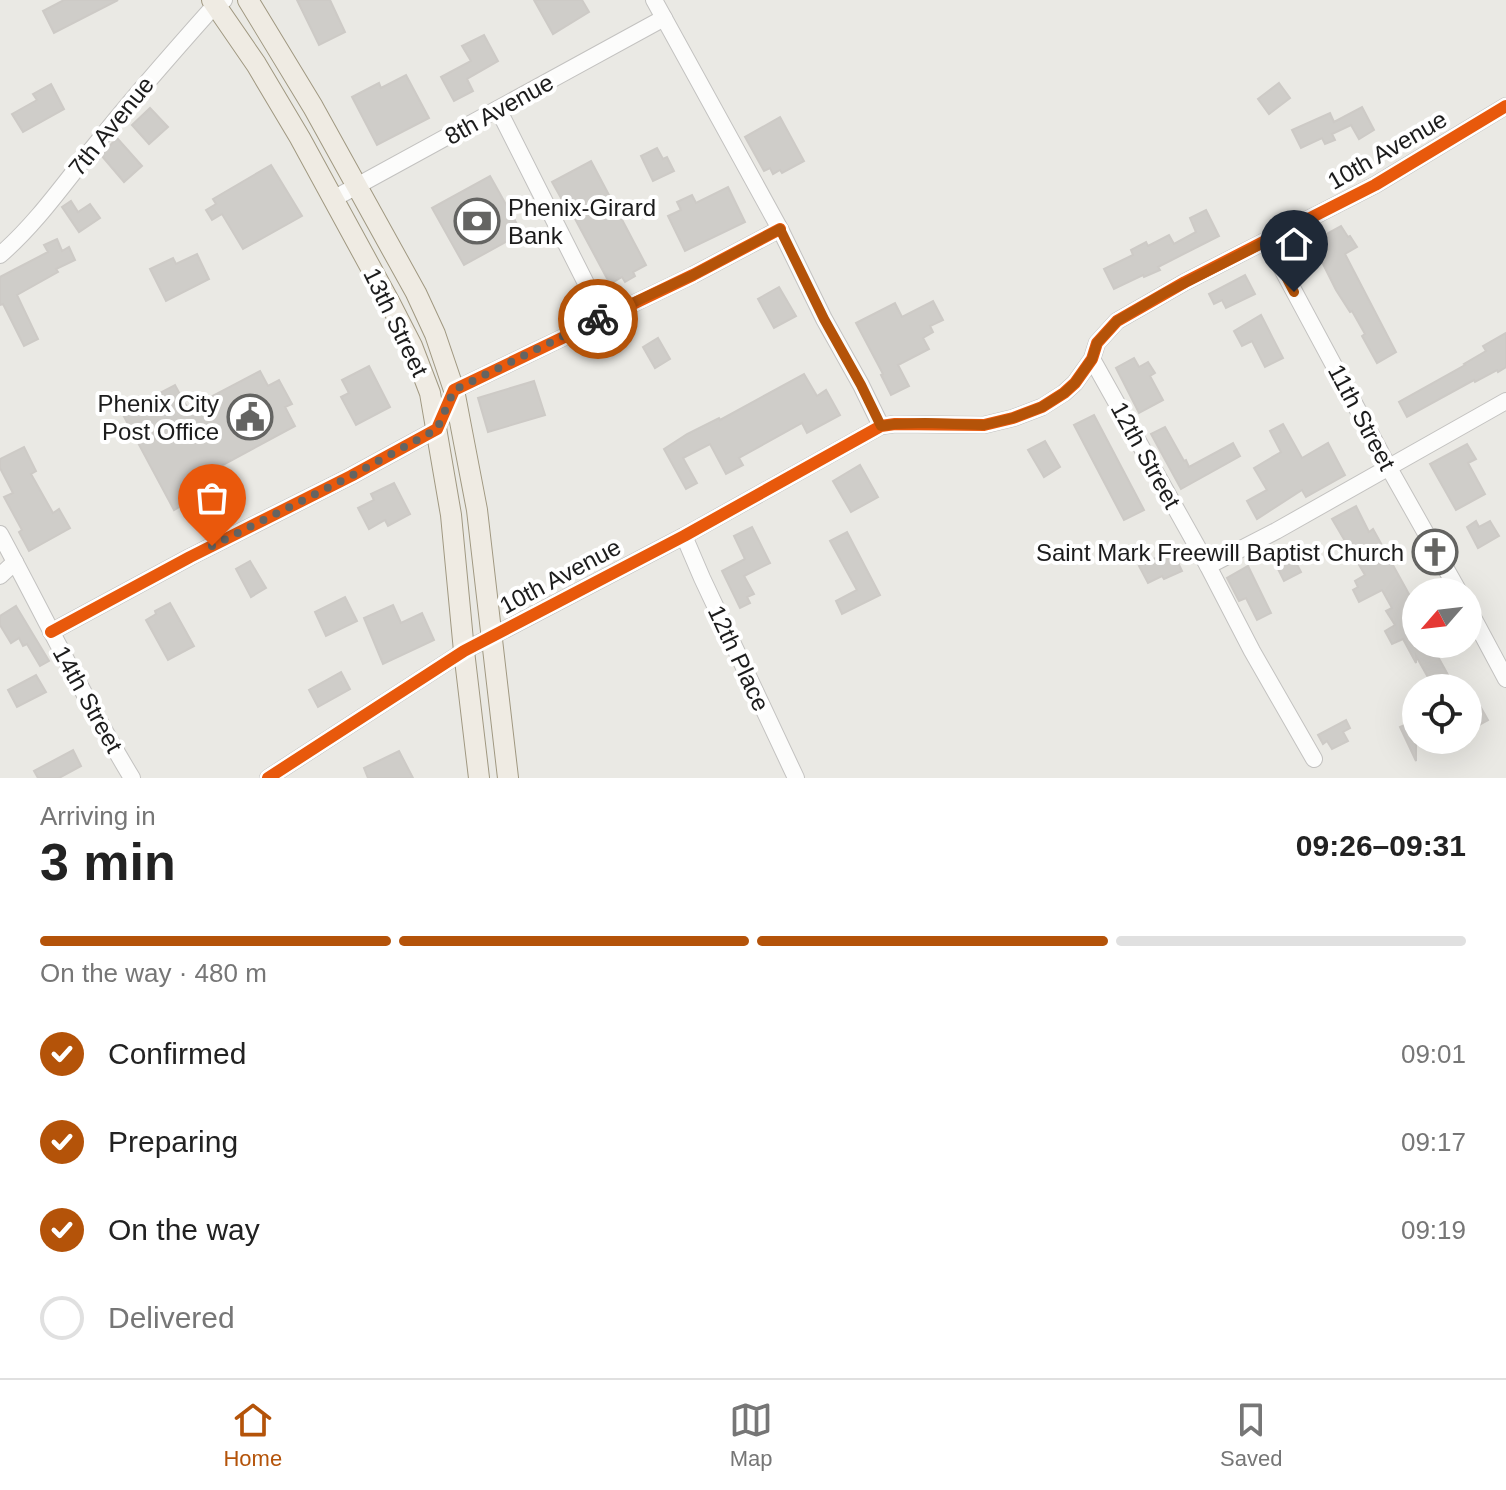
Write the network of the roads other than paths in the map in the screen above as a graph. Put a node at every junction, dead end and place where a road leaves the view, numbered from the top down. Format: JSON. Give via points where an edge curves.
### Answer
{"nodes":[{"id":1,"x":248,"y":0,"type":"edge"},
{"id":2,"x":654,"y":0,"type":"edge"},
{"id":3,"x":217,"y":2,"type":"edge"},
{"id":4,"x":664,"y":18,"type":"junction"},
{"id":5,"x":1506,"y":106,"type":"edge"},
{"id":6,"x":498,"y":109,"type":"junction"},
{"id":7,"x":1375,"y":185,"type":"junction"},
{"id":8,"x":358,"y":186,"type":"junction"},
{"id":9,"x":1390,"y":195,"type":"dead end"},
{"id":10,"x":333,"y":199,"type":"junction"},
{"id":11,"x":780,"y":229,"type":"junction"},
{"id":12,"x":1267,"y":241,"type":"junction"},
{"id":13,"x":0,"y":255,"type":"edge"},
{"id":14,"x":603,"y":317,"type":"junction"},
{"id":15,"x":1092,"y":359,"type":"junction"},
{"id":16,"x":454,"y":390,"type":"junction"},
{"id":17,"x":1506,"y":401,"type":"edge"},
{"id":18,"x":881,"y":426,"type":"junction"},
{"id":19,"x":437,"y":429,"type":"junction"},
{"id":20,"x":1389,"y":468,"type":"junction"},
{"id":21,"x":0,"y":534,"type":"edge"},
{"id":22,"x":684,"y":536,"type":"junction"},
{"id":23,"x":15,"y":562,"type":"junction"},
{"id":24,"x":1208,"y":566,"type":"junction"},
{"id":25,"x":0,"y":576,"type":"edge"},
{"id":26,"x":1451,"y":578,"type":"edge"},
{"id":27,"x":51,"y":632,"type":"junction"},
{"id":28,"x":1482,"y":634,"type":"edge"},
{"id":29,"x":492,"y":637,"type":"junction"},
{"id":30,"x":464,"y":651,"type":"junction"},
{"id":31,"x":1506,"y":679,"type":"edge"},
{"id":32,"x":1314,"y":759,"type":"dead end"},
{"id":33,"x":132,"y":778,"type":"edge"},
{"id":34,"x":268,"y":778,"type":"edge"},
{"id":35,"x":479,"y":778,"type":"edge"},
{"id":36,"x":508,"y":778,"type":"edge"},
{"id":37,"x":796,"y":778,"type":"edge"}],
"edges":[{"from":1,"to":8,"type":"main road","name":"13th Street"},
{"from":2,"to":4,"type":"street"},
{"from":3,"to":10,"type":"main road","name":"13th Street"},
{"from":3,"to":13,"type":"street","name":"7th Avenue"},
{"from":4,"to":6,"type":"street","name":"8th Avenue"},
{"from":4,"to":11,"type":"street"},
{"from":5,"to":7,"type":"street","name":"10th Avenue"},
{"from":6,"to":8,"type":"street","name":"8th Avenue"},
{"from":6,"to":14,"type":"street"},
{"from":7,"to":9,"type":"street"},
{"from":7,"to":12,"type":"street","name":"10th Avenue"},
{"from":8,"to":10,"type":"street","name":"8th Avenue"},
{"from":8,"to":16,"type":"main road","name":"13th Street","via":[[416,293]]},
{"from":10,"to":19,"type":"main road","name":"13th Street","via":[[412,346]]},
{"from":11,"to":14,"type":"street"},
{"from":11,"to":18,"type":"street"},
{"from":12,"to":15,"type":"street","name":"10th Avenue","via":[[1117,321],[1097,343]]},
{"from":12,"to":20,"type":"street","name":"11th Street"},
{"from":14,"to":16,"type":"street"},
{"from":15,"to":18,"type":"street","via":[[1064,393],[1013,418],[984,425]]},
{"from":15,"to":24,"type":"street","name":"12th Street"},
{"from":16,"to":19,"type":"street"},
{"from":16,"to":29,"type":"main road","name":"13th Street","via":[[477,510]]},
{"from":17,"to":20,"type":"street"},
{"from":18,"to":22,"type":"street","name":"10th Avenue"},
{"from":19,"to":27,"type":"street"},
{"from":19,"to":30,"type":"main road","name":"13th Street"},
{"from":20,"to":24,"type":"street"},
{"from":20,"to":26,"type":"street","name":"11th Street"},
{"from":21,"to":23,"type":"street","name":"14th Street"},
{"from":22,"to":29,"type":"street","name":"10th Avenue"},
{"from":22,"to":37,"type":"street","name":"12th Place"},
{"from":23,"to":25,"type":"street"},
{"from":23,"to":27,"type":"street","name":"14th Street"},
{"from":24,"to":32,"type":"street","name":"12th Street"},
{"from":27,"to":33,"type":"street","name":"14th Street"},
{"from":28,"to":31,"type":"street"},
{"from":29,"to":30,"type":"street","name":"10th Avenue"},
{"from":29,"to":36,"type":"main road","name":"13th Street"},
{"from":30,"to":34,"type":"street","name":"10th Avenue"},
{"from":30,"to":35,"type":"main road","name":"13th Street"}]}
